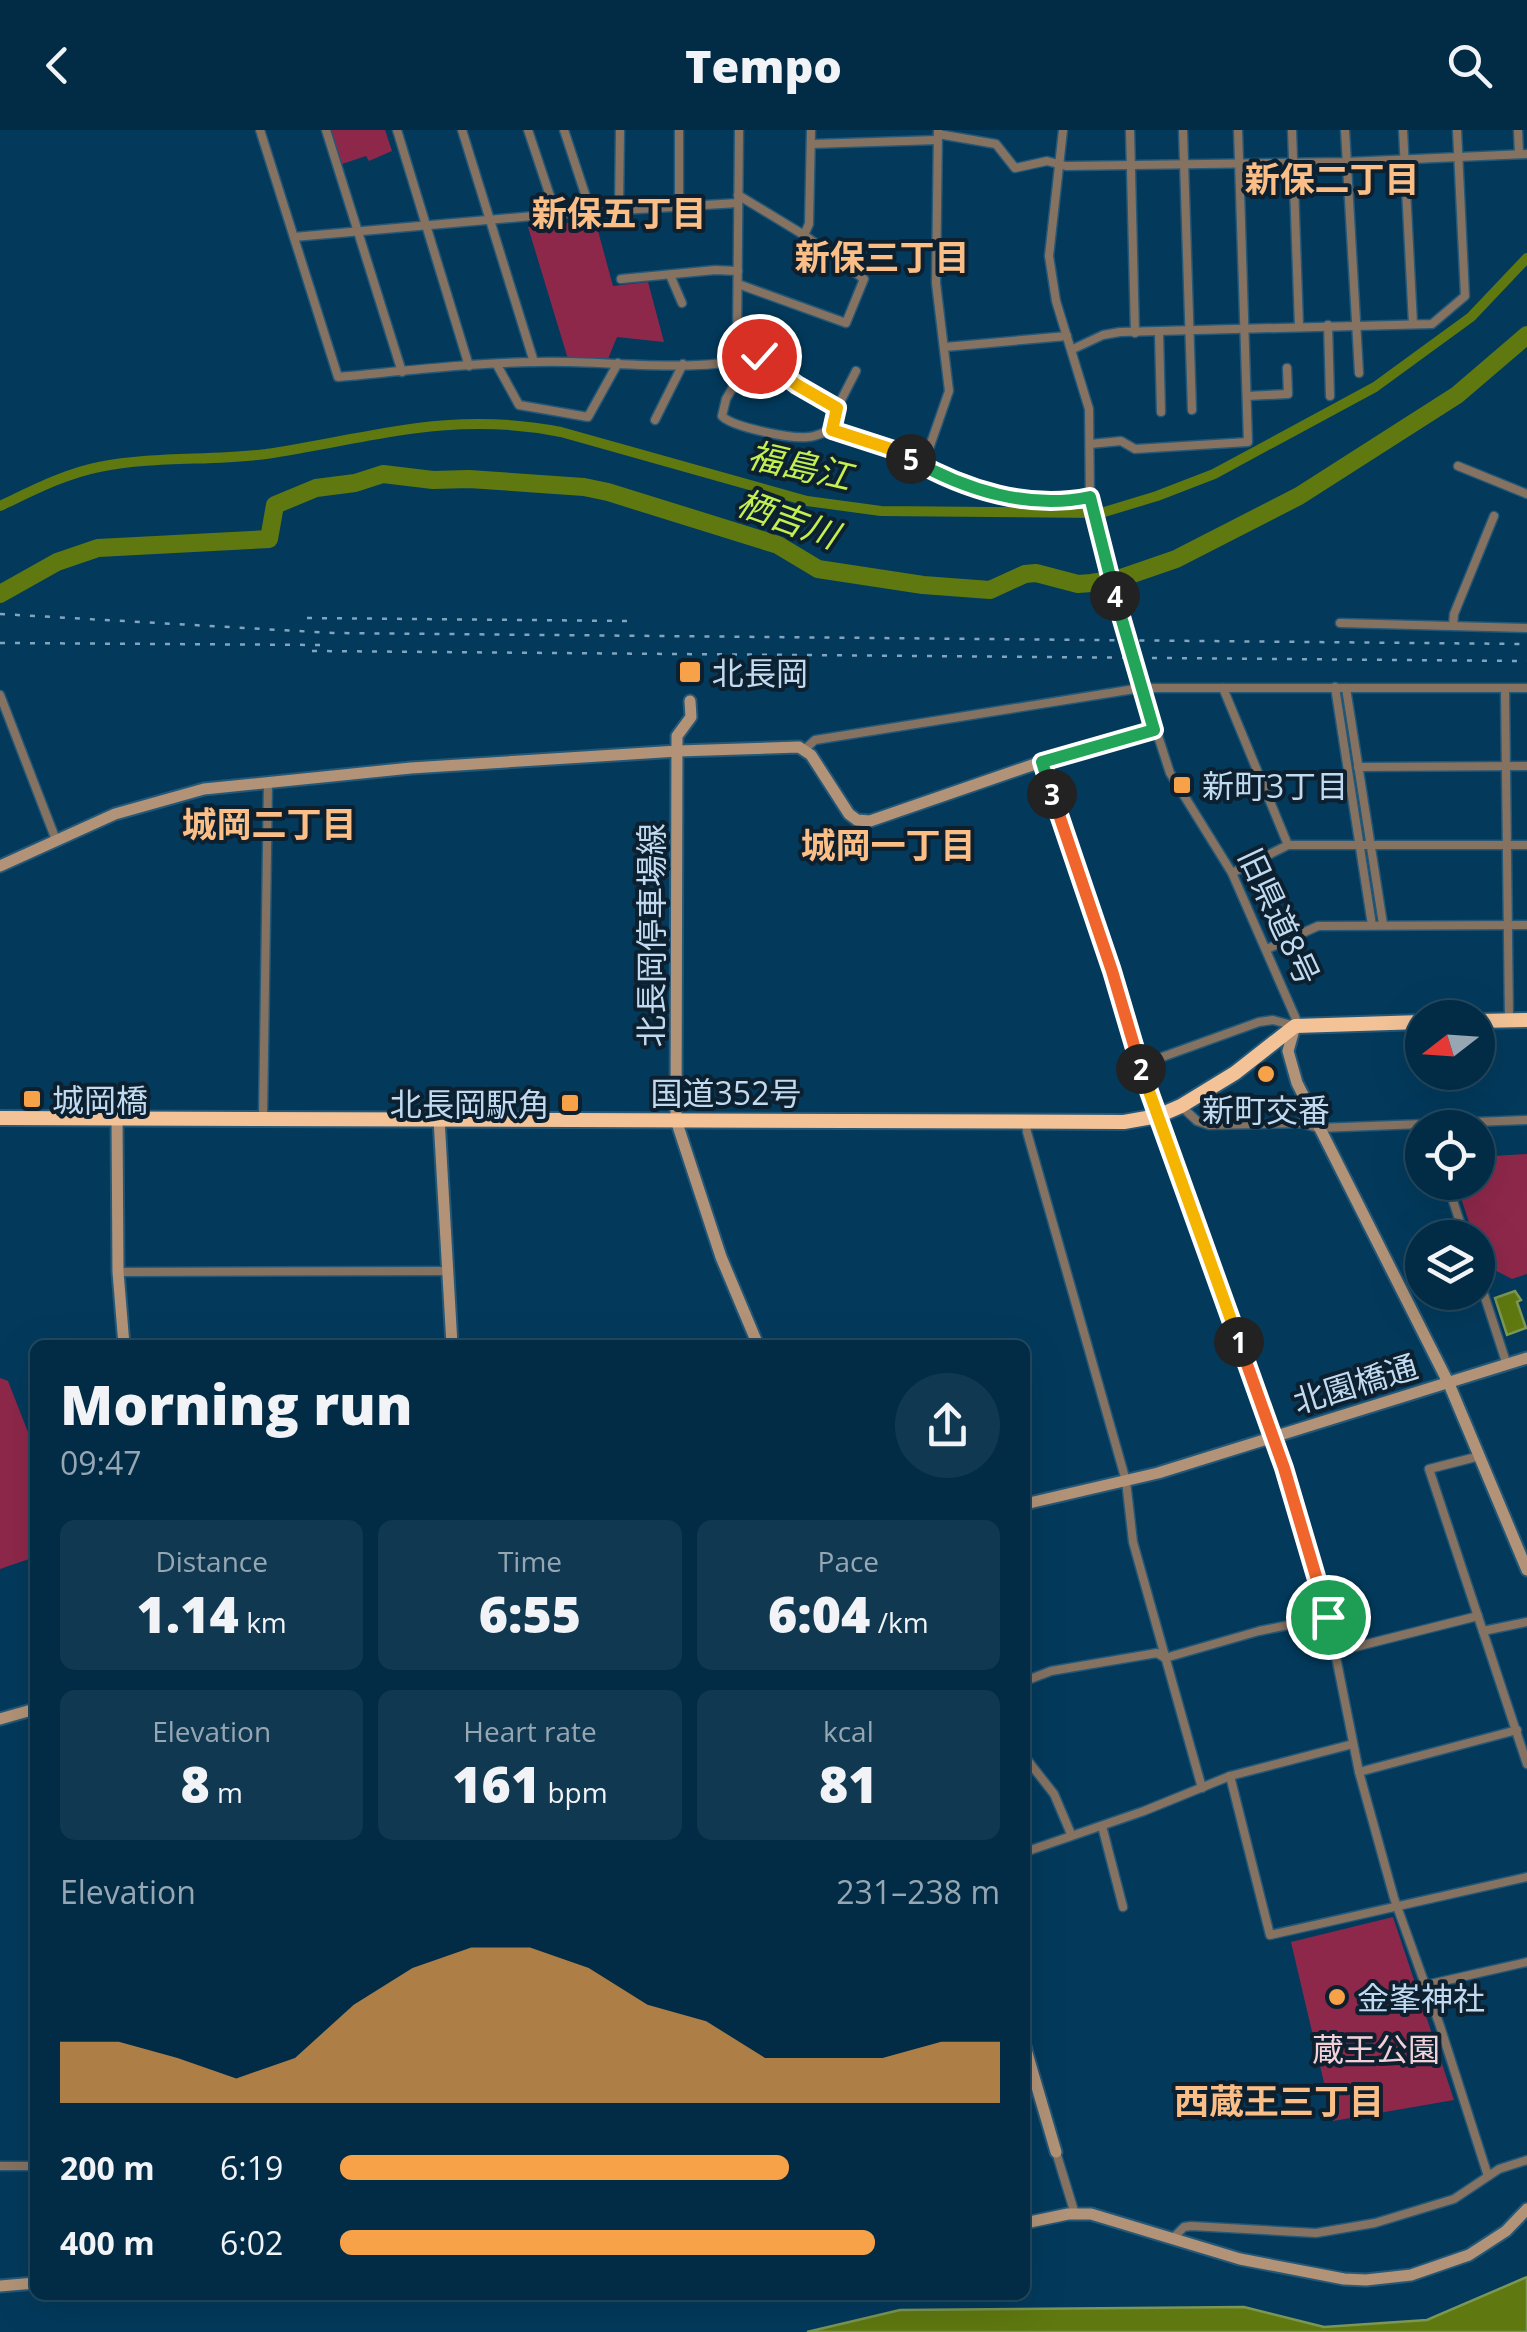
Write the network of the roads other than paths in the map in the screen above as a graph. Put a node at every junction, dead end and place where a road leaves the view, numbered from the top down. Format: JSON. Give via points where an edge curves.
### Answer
{"nodes":[{"id":1,"x":260,"y":130,"type":"edge"},
{"id":2,"x":326,"y":130,"type":"edge"},
{"id":3,"x":396,"y":130,"type":"edge"},
{"id":4,"x":462,"y":130,"type":"edge"},
{"id":5,"x":528,"y":130,"type":"edge"},
{"id":6,"x":564,"y":130,"type":"edge"},
{"id":7,"x":620,"y":130,"type":"edge"},
{"id":8,"x":679,"y":130,"type":"edge"},
{"id":9,"x":739,"y":130,"type":"edge"},
{"id":10,"x":811,"y":130,"type":"edge"},
{"id":11,"x":1063,"y":130,"type":"edge"},
{"id":12,"x":1130,"y":130,"type":"edge"},
{"id":13,"x":1183,"y":130,"type":"edge"},
{"id":14,"x":1238,"y":130,"type":"edge"},
{"id":15,"x":1292,"y":130,"type":"edge"},
{"id":16,"x":1345,"y":130,"type":"edge"},
{"id":17,"x":1402,"y":130,"type":"edge"},
{"id":18,"x":1458,"y":130,"type":"edge"},
{"id":19,"x":1518,"y":130,"type":"edge"},
{"id":20,"x":938,"y":134,"type":"edge"},
{"id":21,"x":811,"y":144,"type":"junction"},
{"id":22,"x":1523,"y":154,"type":"edge"},
{"id":23,"x":1459,"y":157,"type":"junction"},
{"id":24,"x":1405,"y":160,"type":"junction"},
{"id":25,"x":1292,"y":162,"type":"junction"},
{"id":26,"x":1346,"y":162,"type":"junction"},
{"id":27,"x":1238,"y":164,"type":"junction"},
{"id":28,"x":1058,"y":165,"type":"junction"},
{"id":29,"x":1184,"y":165,"type":"junction"},
{"id":30,"x":1131,"y":166,"type":"junction"},
{"id":31,"x":738,"y":199,"type":"junction"},
{"id":32,"x":679,"y":206,"type":"junction"},
{"id":33,"x":619,"y":209,"type":"junction"},
{"id":34,"x":591,"y":212,"type":"junction"},
{"id":35,"x":556,"y":214,"type":"junction"},
{"id":36,"x":490,"y":221,"type":"junction"},
{"id":37,"x":427,"y":226,"type":"junction"},
{"id":38,"x":358,"y":231,"type":"junction"},
{"id":39,"x":804,"y":236,"type":"junction"},
{"id":40,"x":294,"y":237,"type":"junction"},
{"id":41,"x":738,"y":271,"type":"junction"},
{"id":42,"x":670,"y":274,"type":"junction"},
{"id":43,"x":621,"y":279,"type":"dead end"},
{"id":44,"x":738,"y":284,"type":"junction"},
{"id":45,"x":682,"y":303,"type":"dead end"},
{"id":46,"x":1413,"y":324,"type":"junction"},
{"id":47,"x":1355,"y":325,"type":"junction"},
{"id":48,"x":1299,"y":326,"type":"junction"},
{"id":49,"x":1328,"y":326,"type":"junction"},
{"id":50,"x":1246,"y":327,"type":"junction"},
{"id":51,"x":1189,"y":330,"type":"junction"},
{"id":52,"x":1159,"y":332,"type":"junction"},
{"id":53,"x":1135,"y":333,"type":"junction"},
{"id":54,"x":1067,"y":336,"type":"junction"},
{"id":55,"x":944,"y":347,"type":"junction"},
{"id":56,"x":1073,"y":349,"type":"junction"},
{"id":57,"x":741,"y":361,"type":"junction"},
{"id":58,"x":534,"y":362,"type":"junction"},
{"id":59,"x":618,"y":363,"type":"junction"},
{"id":60,"x":684,"y":364,"type":"junction"},
{"id":61,"x":497,"y":365,"type":"junction"},
{"id":62,"x":469,"y":366,"type":"junction"},
{"id":63,"x":1287,"y":368,"type":"dead end"},
{"id":64,"x":856,"y":371,"type":"dead end"},
{"id":65,"x":402,"y":372,"type":"junction"},
{"id":66,"x":1359,"y":372,"type":"dead end"},
{"id":67,"x":1247,"y":396,"type":"junction"},
{"id":68,"x":1330,"y":396,"type":"dead end"},
{"id":69,"x":837,"y":408,"type":"junction"},
{"id":70,"x":1192,"y":410,"type":"dead end"},
{"id":71,"x":1161,"y":412,"type":"dead end"},
{"id":72,"x":655,"y":420,"type":"dead end"},
{"id":73,"x":832,"y":430,"type":"junction"},
{"id":74,"x":1090,"y":444,"type":"junction"},
{"id":75,"x":923,"y":466,"type":"junction"},
{"id":76,"x":1458,"y":466,"type":"dead end"},
{"id":77,"x":1527,"y":494,"type":"edge"},
{"id":78,"x":1090,"y":501,"type":"junction"},
{"id":79,"x":1494,"y":516,"type":"dead end"},
{"id":80,"x":1340,"y":624,"type":"dead end"},
{"id":81,"x":1453,"y":626,"type":"junction"},
{"id":82,"x":1527,"y":628,"type":"edge"},
{"id":83,"x":1335,"y":687,"type":"junction"},
{"id":84,"x":1142,"y":688,"type":"junction"},
{"id":85,"x":1223,"y":688,"type":"junction"},
{"id":86,"x":1346,"y":688,"type":"junction"},
{"id":87,"x":1504,"y":688,"type":"junction"},
{"id":88,"x":1527,"y":688,"type":"edge"},
{"id":89,"x":0,"y":695,"type":"edge"},
{"id":90,"x":690,"y":701,"type":"dead end"},
{"id":91,"x":1154,"y":730,"type":"junction"},
{"id":92,"x":804,"y":750,"type":"junction"},
{"id":93,"x":678,"y":751,"type":"junction"},
{"id":94,"x":1042,"y":762,"type":"junction"},
{"id":95,"x":1505,"y":766,"type":"junction"},
{"id":96,"x":1527,"y":766,"type":"edge"},
{"id":97,"x":1358,"y":767,"type":"junction"},
{"id":98,"x":268,"y":781,"type":"junction"},
{"id":99,"x":56,"y":840,"type":"junction"},
{"id":100,"x":1288,"y":845,"type":"junction"},
{"id":101,"x":1366,"y":845,"type":"junction"},
{"id":102,"x":1508,"y":845,"type":"junction"},
{"id":103,"x":1527,"y":845,"type":"edge"},
{"id":104,"x":0,"y":866,"type":"edge"},
{"id":105,"x":1232,"y":874,"type":"junction"},
{"id":106,"x":1378,"y":924,"type":"junction"},
{"id":107,"x":1509,"y":924,"type":"junction"},
{"id":108,"x":1527,"y":925,"type":"edge"},
{"id":109,"x":1267,"y":949,"type":"junction"},
{"id":110,"x":1495,"y":1020,"type":"edge"},
{"id":111,"x":1509,"y":1020,"type":"junction"},
{"id":112,"x":1527,"y":1020,"type":"edge"},
{"id":113,"x":1405,"y":1023,"type":"edge"},
{"id":114,"x":1295,"y":1026,"type":"junction"},
{"id":115,"x":1140,"y":1065,"type":"junction"},
{"id":116,"x":1181,"y":1106,"type":"junction"},
{"id":117,"x":1158,"y":1116,"type":"junction"},
{"id":118,"x":0,"y":1118,"type":"edge"},
{"id":119,"x":263,"y":1118,"type":"junction"},
{"id":120,"x":117,"y":1119,"type":"junction"},
{"id":121,"x":438,"y":1119,"type":"junction"},
{"id":122,"x":676,"y":1120,"type":"junction"},
{"id":123,"x":1026,"y":1120,"type":"junction"},
{"id":124,"x":1527,"y":1120,"type":"edge"},
{"id":125,"x":1495,"y":1122,"type":"edge"},
{"id":126,"x":1405,"y":1126,"type":"edge"},
{"id":127,"x":1318,"y":1128,"type":"junction"},
{"id":128,"x":449,"y":1271,"type":"junction"},
{"id":129,"x":118,"y":1272,"type":"junction"},
{"id":130,"x":1489,"y":1310,"type":"edge"},
{"id":131,"x":123,"y":1340,"type":"edge"},
{"id":132,"x":452,"y":1340,"type":"edge"},
{"id":133,"x":756,"y":1340,"type":"edge"},
{"id":134,"x":1527,"y":1358,"type":"edge"},
{"id":135,"x":1507,"y":1365,"type":"junction"},
{"id":136,"x":1449,"y":1384,"type":"junction"},
{"id":137,"x":1273,"y":1438,"type":"junction"},
{"id":138,"x":1480,"y":1456,"type":"junction"},
{"id":139,"x":1126,"y":1481,"type":"junction"},
{"id":140,"x":1030,"y":1503,"type":"edge"},
{"id":141,"x":1527,"y":1570,"type":"edge"},
{"id":142,"x":1478,"y":1616,"type":"junction"},
{"id":143,"x":1328,"y":1617,"type":"junction"},
{"id":144,"x":1527,"y":1622,"type":"edge"},
{"id":145,"x":1483,"y":1631,"type":"junction"},
{"id":146,"x":1336,"y":1652,"type":"junction"},
{"id":147,"x":1165,"y":1658,"type":"junction"},
{"id":148,"x":1030,"y":1679,"type":"edge"},
{"id":149,"x":30,"y":1711,"type":"edge"},
{"id":150,"x":0,"y":1719,"type":"edge"},
{"id":151,"x":1517,"y":1730,"type":"junction"},
{"id":152,"x":1353,"y":1744,"type":"junction"},
{"id":153,"x":1030,"y":1763,"type":"edge"},
{"id":154,"x":1527,"y":1764,"type":"edge"},
{"id":155,"x":1359,"y":1772,"type":"junction"},
{"id":156,"x":1230,"y":1776,"type":"junction"},
{"id":157,"x":1202,"y":1788,"type":"junction"},
{"id":158,"x":1102,"y":1826,"type":"junction"},
{"id":159,"x":1072,"y":1834,"type":"junction"},
{"id":160,"x":1030,"y":1850,"type":"edge"},
{"id":161,"x":1527,"y":1878,"type":"edge"},
{"id":162,"x":1123,"y":1906,"type":"dead end"},
{"id":163,"x":1398,"y":1908,"type":"junction"},
{"id":164,"x":1527,"y":1962,"type":"edge"},
{"id":165,"x":1426,"y":1984,"type":"junction"},
{"id":166,"x":1030,"y":2063,"type":"edge"},
{"id":167,"x":1056,"y":2152,"type":"joint"},
{"id":168,"x":1527,"y":2160,"type":"edge"},
{"id":169,"x":0,"y":2166,"type":"edge"},
{"id":170,"x":30,"y":2166,"type":"edge"},
{"id":171,"x":1488,"y":2176,"type":"junction"},
{"id":172,"x":1527,"y":2208,"type":"edge"},
{"id":173,"x":1076,"y":2214,"type":"junction"},
{"id":174,"x":1030,"y":2222,"type":"edge"},
{"id":175,"x":1173,"y":2238,"type":"junction"},
{"id":176,"x":30,"y":2283,"type":"edge"},
{"id":177,"x":0,"y":2286,"type":"edge"}],
"edges":[{"from":1,"to":40,"type":"street"},
{"from":2,"to":38,"type":"street"},
{"from":3,"to":37,"type":"street"},
{"from":4,"to":36,"type":"street"},
{"from":5,"to":35,"type":"street"},
{"from":6,"to":34,"type":"street"},
{"from":7,"to":33,"type":"street"},
{"from":8,"to":32,"type":"street"},
{"from":9,"to":31,"type":"street"},
{"from":10,"to":21,"type":"street"},
{"from":11,"to":28,"type":"street"},
{"from":12,"to":30,"type":"street"},
{"from":13,"to":29,"type":"street"},
{"from":14,"to":27,"type":"street"},
{"from":15,"to":25,"type":"street"},
{"from":16,"to":26,"type":"street"},
{"from":17,"to":24,"type":"street"},
{"from":18,"to":23,"type":"street"},
{"from":19,"to":22,"type":"street"},
{"from":20,"to":21,"type":"street"},
{"from":20,"to":28,"type":"street","via":[[996,144],[1015,168]]},
{"from":20,"to":55,"type":"street","via":[[936,283]]},
{"from":21,"to":39,"type":"street"},
{"from":22,"to":23,"type":"street"},
{"from":23,"to":24,"type":"street"},
{"from":23,"to":46,"type":"street","via":[[1464,296],[1432,324]]},
{"from":24,"to":26,"type":"street"},
{"from":24,"to":46,"type":"street"},
{"from":25,"to":26,"type":"street"},
{"from":25,"to":27,"type":"street"},
{"from":25,"to":48,"type":"street"},
{"from":26,"to":47,"type":"street"},
{"from":27,"to":29,"type":"street"},
{"from":27,"to":50,"type":"street"},
{"from":28,"to":30,"type":"street"},
{"from":28,"to":54,"type":"street","via":[[1049,256]]},
{"from":29,"to":30,"type":"street"},
{"from":29,"to":51,"type":"street"},
{"from":30,"to":53,"type":"street"},
{"from":31,"to":32,"type":"street"},
{"from":31,"to":39,"type":"street"},
{"from":31,"to":41,"type":"street"},
{"from":32,"to":33,"type":"street"},
{"from":33,"to":34,"type":"street"},
{"from":34,"to":35,"type":"street"},
{"from":35,"to":36,"type":"street"},
{"from":36,"to":37,"type":"street"},
{"from":36,"to":58,"type":"street"},
{"from":37,"to":38,"type":"street"},
{"from":37,"to":62,"type":"street"},
{"from":38,"to":40,"type":"street"},
{"from":38,"to":65,"type":"street"},
{"from":39,"to":44,"type":"street","via":[[864,279],[846,324]]},
{"from":40,"to":65,"type":"street","via":[[338,377]]},
{"from":41,"to":42,"type":"street"},
{"from":41,"to":44,"type":"street"},
{"from":42,"to":43,"type":"street"},
{"from":42,"to":45,"type":"street"},
{"from":44,"to":57,"type":"street"},
{"from":46,"to":47,"type":"street"},
{"from":47,"to":49,"type":"street"},
{"from":47,"to":66,"type":"street"},
{"from":48,"to":49,"type":"street"},
{"from":48,"to":50,"type":"street"},
{"from":49,"to":68,"type":"street"},
{"from":50,"to":51,"type":"street"},
{"from":50,"to":67,"type":"street"},
{"from":51,"to":52,"type":"street"},
{"from":51,"to":70,"type":"street"},
{"from":52,"to":53,"type":"street"},
{"from":52,"to":71,"type":"street"},
{"from":53,"to":56,"type":"street","via":[[1103,335]]},
{"from":54,"to":55,"type":"street"},
{"from":54,"to":56,"type":"street"},
{"from":55,"to":75,"type":"street","via":[[949,391]]},
{"from":56,"to":74,"type":"street","via":[[1090,409]]},
{"from":57,"to":60,"type":"street"},
{"from":57,"to":69,"type":"street","via":[[759,356]]},
{"from":57,"to":73,"type":"street","via":[[742,372],[722,408],[726,421],[807,438]]},
{"from":58,"to":59,"type":"street"},
{"from":58,"to":61,"type":"street"},
{"from":59,"to":60,"type":"street"},
{"from":59,"to":61,"type":"street","via":[[588,417],[519,405]]},
{"from":60,"to":72,"type":"street"},
{"from":61,"to":62,"type":"street"},
{"from":62,"to":65,"type":"street"},
{"from":63,"to":67,"type":"street","via":[[1288,394]]},
{"from":64,"to":69,"type":"street"},
{"from":67,"to":74,"type":"street","via":[[1248,442],[1135,449],[1121,441]]},
{"from":69,"to":73,"type":"street"},
{"from":73,"to":75,"type":"street"},
{"from":74,"to":78,"type":"street"},
{"from":75,"to":78,"type":"street","via":[[1011,499]]},
{"from":76,"to":77,"type":"street"},
{"from":78,"to":84,"type":"street","name":"旧県道8号"},
{"from":79,"to":81,"type":"street"},
{"from":80,"to":81,"type":"street"},
{"from":81,"to":82,"type":"street"},
{"from":83,"to":85,"type":"street"},
{"from":83,"to":86,"type":"street"},
{"from":83,"to":101,"type":"street"},
{"from":84,"to":85,"type":"street"},
{"from":84,"to":91,"type":"street","name":"旧県道8号"},
{"from":84,"to":92,"type":"street","via":[[815,740]]},
{"from":85,"to":100,"type":"street"},
{"from":86,"to":87,"type":"street"},
{"from":86,"to":97,"type":"street"},
{"from":87,"to":88,"type":"street"},
{"from":87,"to":95,"type":"street"},
{"from":89,"to":99,"type":"street"},
{"from":90,"to":93,"type":"street","name":"北長岡停車場線"},
{"from":91,"to":94,"type":"street"},
{"from":91,"to":105,"type":"street","name":"旧県道8号","via":[[1178,790]]},
{"from":92,"to":93,"type":"street"},
{"from":92,"to":94,"type":"street","via":[[844,808],[862,821]]},
{"from":93,"to":98,"type":"street"},
{"from":93,"to":122,"type":"street","name":"北長岡停車場線"},
{"from":94,"to":115,"type":"street"},
{"from":95,"to":96,"type":"street"},
{"from":95,"to":97,"type":"street"},
{"from":95,"to":102,"type":"street"},
{"from":97,"to":101,"type":"street"},
{"from":98,"to":99,"type":"street","via":[[184,793]]},
{"from":98,"to":119,"type":"street"},
{"from":99,"to":104,"type":"street"},
{"from":100,"to":101,"type":"street"},
{"from":100,"to":105,"type":"street"},
{"from":101,"to":102,"type":"street"},
{"from":101,"to":106,"type":"street"},
{"from":102,"to":103,"type":"street"},
{"from":102,"to":107,"type":"street"},
{"from":105,"to":109,"type":"street","name":"旧県道8号"},
{"from":106,"to":107,"type":"street"},
{"from":106,"to":109,"type":"street","via":[[1318,926]]},
{"from":107,"to":108,"type":"street"},
{"from":107,"to":111,"type":"street"},
{"from":109,"to":114,"type":"street","name":"旧県道8号"},
{"from":110,"to":111,"type":"highway"},
{"from":111,"to":112,"type":"highway"},
{"from":113,"to":114,"type":"highway"},
{"from":114,"to":115,"type":"street","via":[[1259,1022]]},
{"from":114,"to":116,"type":"highway","name":"国道352号"},
{"from":114,"to":127,"type":"street","name":"旧県道8号","via":[[1288,1051]]},
{"from":115,"to":117,"type":"street"},
{"from":116,"to":117,"type":"highway","name":"国道352号"},
{"from":116,"to":127,"type":"street","via":[[1208,1126]]},
{"from":117,"to":123,"type":"highway","name":"国道352号"},
{"from":117,"to":137,"type":"street"},
{"from":118,"to":120,"type":"highway","name":"国道352号"},
{"from":119,"to":120,"type":"highway","name":"国道352号"},
{"from":119,"to":121,"type":"highway","name":"国道352号"},
{"from":120,"to":129,"type":"street"},
{"from":121,"to":122,"type":"highway","name":"国道352号"},
{"from":121,"to":128,"type":"street"},
{"from":122,"to":123,"type":"highway","name":"国道352号"},
{"from":122,"to":133,"type":"street","name":"北長岡停車場線","via":[[720,1257]]},
{"from":123,"to":139,"type":"street"},
{"from":124,"to":125,"type":"street"},
{"from":126,"to":127,"type":"street"},
{"from":127,"to":136,"type":"street","name":"旧県道8号"},
{"from":128,"to":129,"type":"street"},
{"from":128,"to":132,"type":"street"},
{"from":129,"to":131,"type":"street"},
{"from":130,"to":135,"type":"street"},
{"from":134,"to":135,"type":"street","name":"北園橋通"},
{"from":135,"to":136,"type":"street","name":"北園橋通"},
{"from":136,"to":137,"type":"street","name":"北園橋通"},
{"from":136,"to":138,"type":"street","name":"旧県道8号"},
{"from":137,"to":139,"type":"street","name":"北園橋通"},
{"from":137,"to":143,"type":"street"},
{"from":138,"to":141,"type":"street","name":"旧県道8号"},
{"from":138,"to":142,"type":"street","via":[[1430,1469]]},
{"from":139,"to":140,"type":"street","name":"北園橋通"},
{"from":139,"to":147,"type":"street","via":[[1134,1542]]},
{"from":142,"to":145,"type":"street"},
{"from":142,"to":146,"type":"street"},
{"from":143,"to":146,"type":"street"},
{"from":143,"to":147,"type":"street"},
{"from":144,"to":145,"type":"street"},
{"from":145,"to":151,"type":"street"},
{"from":146,"to":152,"type":"street"},
{"from":147,"to":148,"type":"street","via":[[1157,1653]]},
{"from":147,"to":157,"type":"street"},
{"from":149,"to":150,"type":"street"},
{"from":151,"to":154,"type":"street"},
{"from":151,"to":155,"type":"street"},
{"from":152,"to":155,"type":"street"},
{"from":152,"to":156,"type":"street"},
{"from":153,"to":159,"type":"street"},
{"from":155,"to":163,"type":"street"},
{"from":156,"to":157,"type":"street"},
{"from":156,"to":163,"type":"street","via":[[1270,1935]]},
{"from":157,"to":158,"type":"street"},
{"from":158,"to":159,"type":"street"},
{"from":158,"to":162,"type":"street"},
{"from":159,"to":160,"type":"street"},
{"from":161,"to":163,"type":"street"},
{"from":163,"to":165,"type":"street"},
{"from":164,"to":165,"type":"street"},
{"from":165,"to":171,"type":"street"},
{"from":166,"to":167,"type":"street"},
{"from":167,"to":173,"type":"street"},
{"from":168,"to":171,"type":"street"},
{"from":169,"to":170,"type":"street"},
{"from":171,"to":175,"type":"street","via":[[1454,2198],[1361,2226],[1301,2234],[1191,2226]]},
{"from":172,"to":175,"type":"street","via":[[1468,2255],[1387,2279],[1298,2272]]},
{"from":173,"to":174,"type":"street"},
{"from":173,"to":175,"type":"street"},
{"from":176,"to":177,"type":"street"}]}
